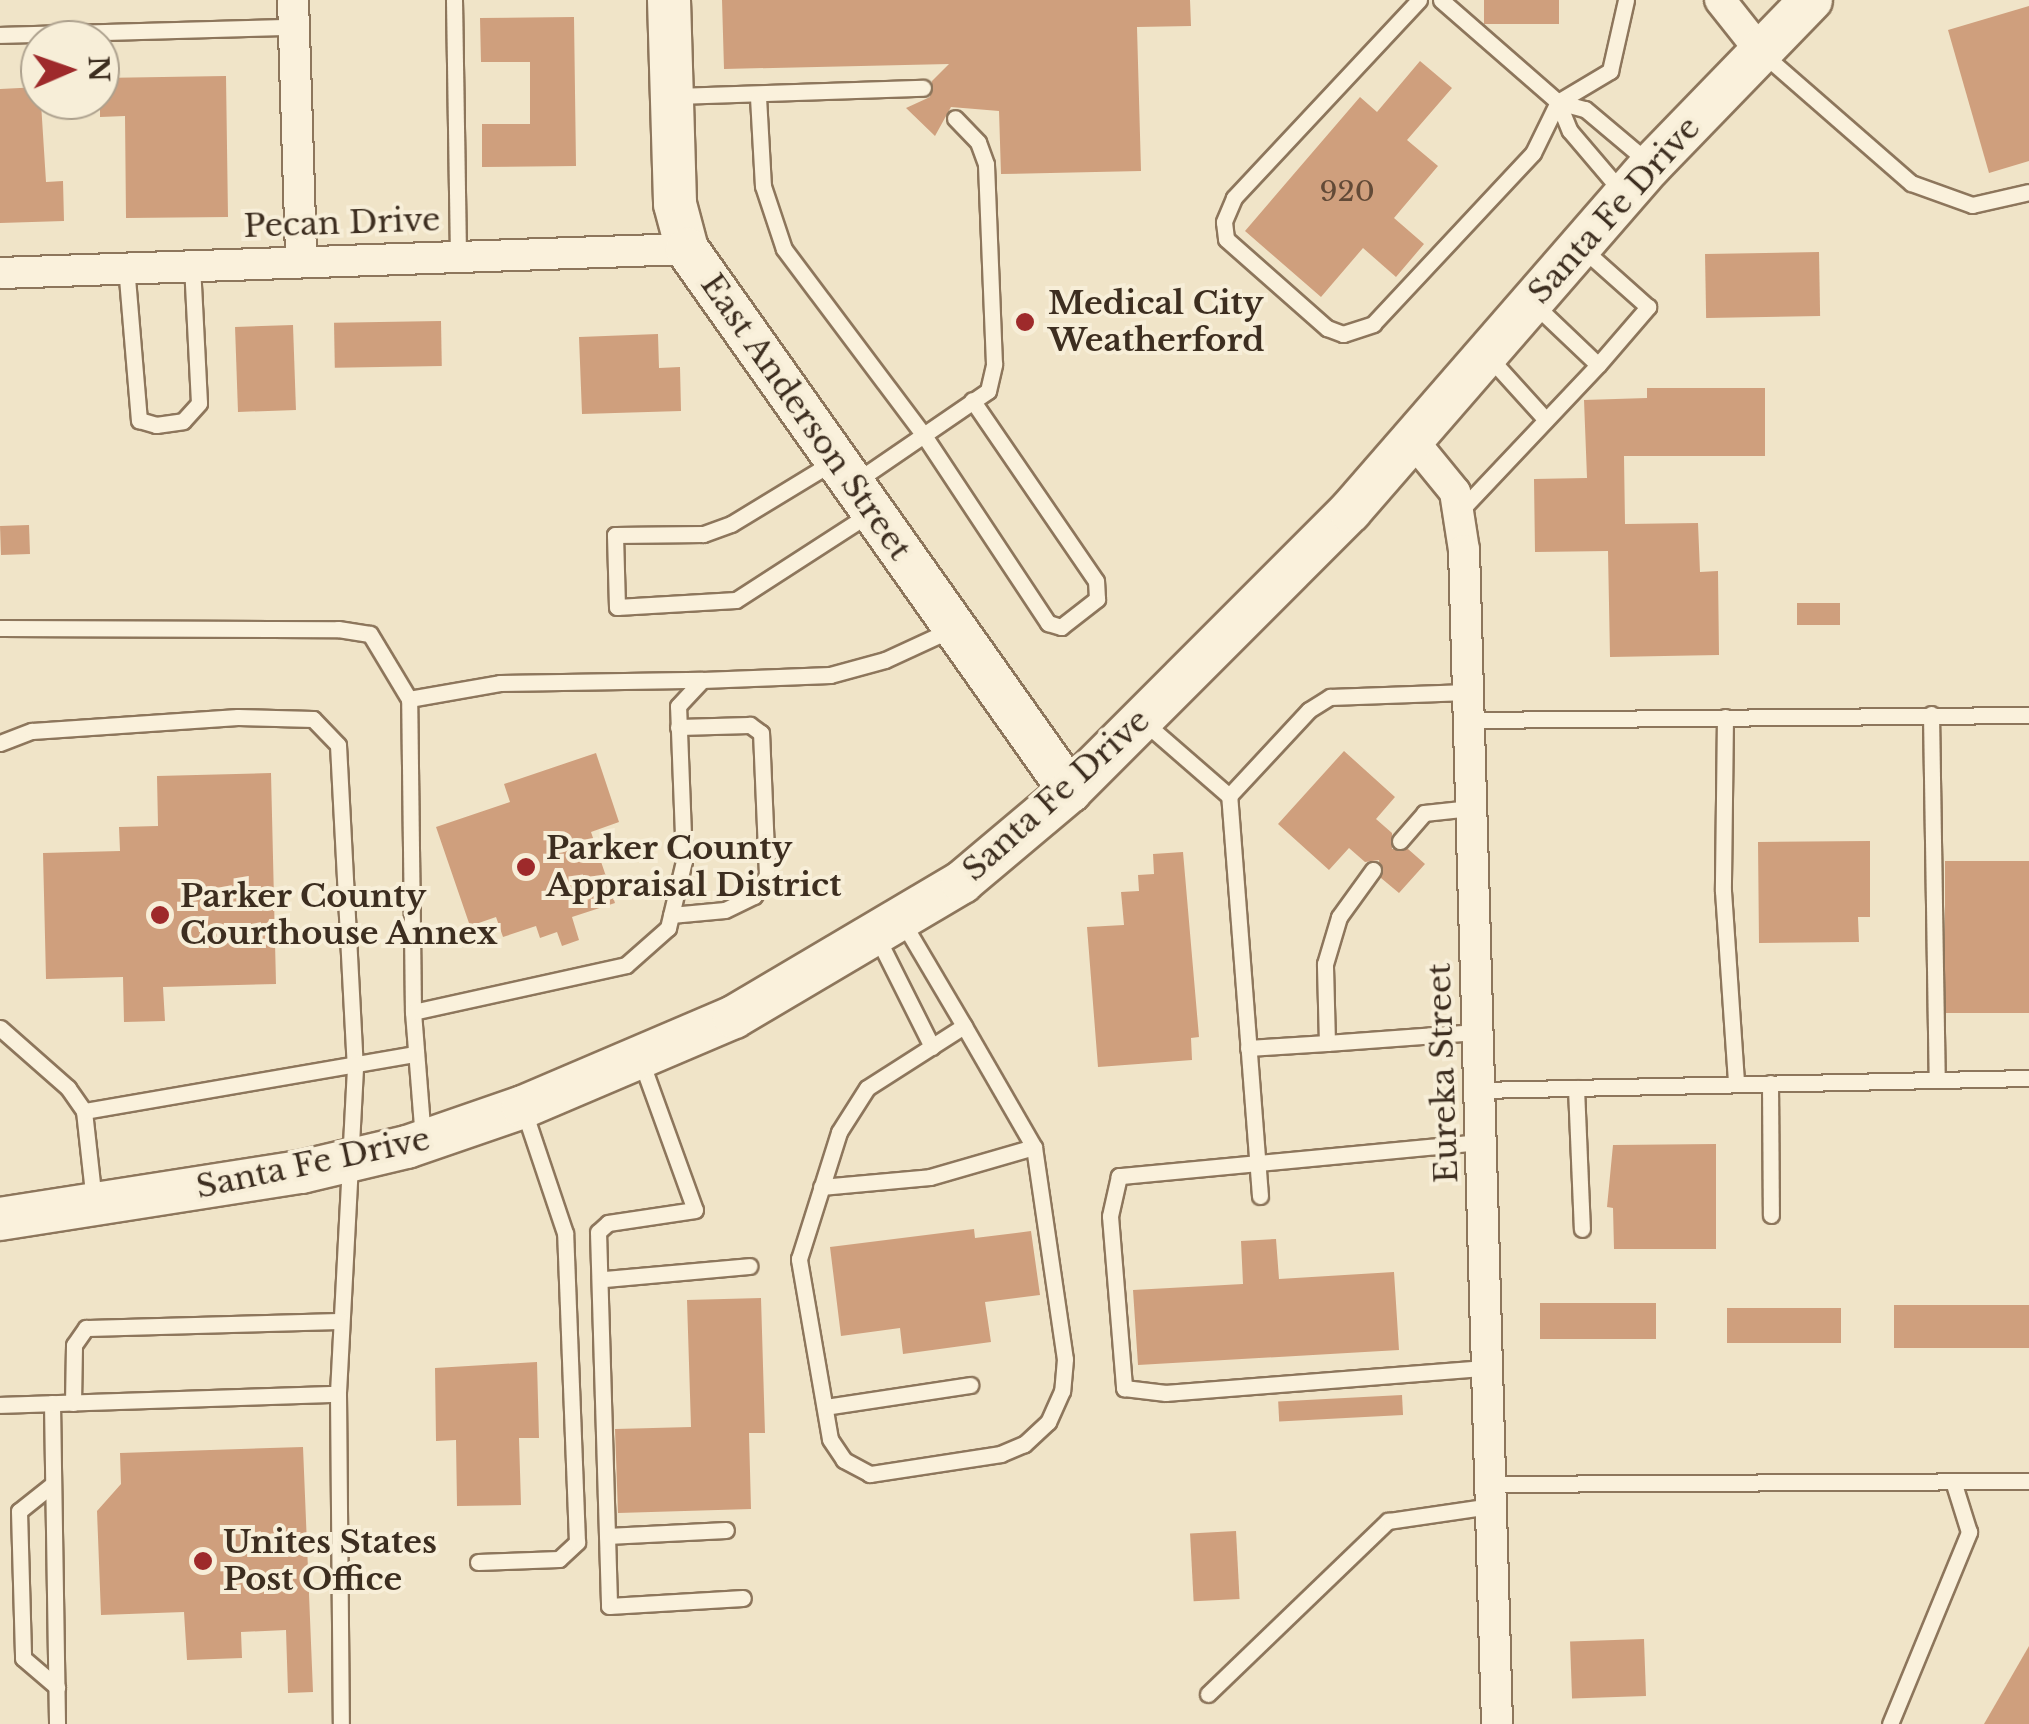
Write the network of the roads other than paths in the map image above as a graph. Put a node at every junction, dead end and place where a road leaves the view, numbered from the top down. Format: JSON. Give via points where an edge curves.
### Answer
{"nodes":[{"id":1,"x":454,"y":0,"type":"edge"},
{"id":2,"x":669,"y":0,"type":"edge"},
{"id":3,"x":1418,"y":0,"type":"edge"},
{"id":4,"x":1442,"y":0,"type":"edge"},
{"id":5,"x":1626,"y":0,"type":"edge"},
{"id":6,"x":1720,"y":0,"type":"edge"},
{"id":7,"x":1811,"y":0,"type":"edge"},
{"id":8,"x":293,"y":14,"type":"edge"},
{"id":9,"x":0,"y":35,"type":"edge"},
{"id":10,"x":1762,"y":53,"type":"junction"},
{"id":11,"x":922,"y":88,"type":"dead end"},
{"id":12,"x":672,"y":96,"type":"junction"},
{"id":13,"x":758,"y":97,"type":"junction"},
{"id":14,"x":1558,"y":102,"type":"junction"},
{"id":15,"x":954,"y":118,"type":"dead end"},
{"id":16,"x":1638,"y":180,"type":"junction"},
{"id":17,"x":2029,"y":192,"type":"edge"},
{"id":18,"x":1580,"y":246,"type":"junction"},
{"id":19,"x":687,"y":249,"type":"junction"},
{"id":20,"x":458,"y":254,"type":"junction"},
{"id":21,"x":301,"y":258,"type":"junction"},
{"id":22,"x":192,"y":263,"type":"junction"},
{"id":23,"x":126,"y":266,"type":"junction"},
{"id":24,"x":0,"y":272,"type":"edge"},
{"id":25,"x":1531,"y":301,"type":"junction"},
{"id":26,"x":1486,"y":353,"type":"junction"},
{"id":27,"x":1598,"y":365,"type":"junction"},
{"id":28,"x":972,"y":400,"type":"junction"},
{"id":29,"x":1546,"y":420,"type":"junction"},
{"id":30,"x":924,"y":434,"type":"junction"},
{"id":31,"x":1410,"y":437,"type":"junction"},
{"id":32,"x":854,"y":485,"type":"junction"},
{"id":33,"x":1458,"y":513,"type":"junction"},
{"id":34,"x":956,"y":627,"type":"junction"},
{"id":35,"x":0,"y":628,"type":"edge"},
{"id":36,"x":702,"y":680,"type":"junction"},
{"id":37,"x":410,"y":699,"type":"junction"},
{"id":38,"x":1468,"y":706,"type":"junction"},
{"id":39,"x":1931,"y":714,"type":"junction"},
{"id":40,"x":2029,"y":715,"type":"edge"},
{"id":41,"x":1726,"y":717,"type":"junction"},
{"id":42,"x":1141,"y":720,"type":"junction"},
{"id":43,"x":678,"y":727,"type":"junction"},
{"id":44,"x":0,"y":743,"type":"edge"},
{"id":45,"x":1070,"y":790,"type":"junction"},
{"id":46,"x":1229,"y":796,"type":"junction"},
{"id":47,"x":1471,"y":808,"type":"junction"},
{"id":48,"x":1400,"y":841,"type":"dead end"},
{"id":49,"x":1372,"y":870,"type":"dead end"},
{"id":50,"x":671,"y":915,"type":"junction"},
{"id":51,"x":889,"y":929,"type":"junction"},
{"id":52,"x":412,"y":1012,"type":"junction"},
{"id":53,"x":964,"y":1026,"type":"junction"},
{"id":54,"x":0,"y":1028,"type":"edge"},
{"id":55,"x":1477,"y":1032,"type":"junction"},
{"id":56,"x":1327,"y":1044,"type":"junction"},
{"id":57,"x":932,"y":1047,"type":"junction"},
{"id":58,"x":1248,"y":1048,"type":"junction"},
{"id":59,"x":415,"y":1054,"type":"junction"},
{"id":60,"x":639,"y":1057,"type":"junction"},
{"id":61,"x":354,"y":1068,"type":"junction"},
{"id":62,"x":2029,"y":1078,"type":"edge"},
{"id":63,"x":1936,"y":1080,"type":"junction"},
{"id":64,"x":1770,"y":1083,"type":"junction"},
{"id":65,"x":1736,"y":1084,"type":"junction"},
{"id":66,"x":1576,"y":1088,"type":"junction"},
{"id":67,"x":1479,"y":1090,"type":"junction"},
{"id":68,"x":523,"y":1107,"type":"junction"},
{"id":69,"x":84,"y":1111,"type":"junction"},
{"id":70,"x":423,"y":1142,"type":"junction"},
{"id":71,"x":1480,"y":1142,"type":"junction"},
{"id":72,"x":1034,"y":1147,"type":"junction"},
{"id":73,"x":353,"y":1160,"type":"junction"},
{"id":74,"x":1256,"y":1162,"type":"junction"},
{"id":75,"x":821,"y":1187,"type":"junction"},
{"id":76,"x":1260,"y":1196,"type":"dead end"},
{"id":77,"x":94,"y":1206,"type":"junction"},
{"id":78,"x":1771,"y":1215,"type":"dead end"},
{"id":79,"x":0,"y":1219,"type":"edge"},
{"id":80,"x":1582,"y":1228,"type":"dead end"},
{"id":81,"x":748,"y":1266,"type":"dead end"},
{"id":82,"x":604,"y":1280,"type":"junction"},
{"id":83,"x":340,"y":1321,"type":"junction"},
{"id":84,"x":1487,"y":1368,"type":"junction"},
{"id":85,"x":970,"y":1385,"type":"dead end"},
{"id":86,"x":338,"y":1394,"type":"junction"},
{"id":87,"x":73,"y":1402,"type":"junction"},
{"id":88,"x":52,"y":1403,"type":"junction"},
{"id":89,"x":0,"y":1405,"type":"edge"},
{"id":90,"x":824,"y":1407,"type":"junction"},
{"id":91,"x":1953,"y":1481,"type":"junction"},
{"id":92,"x":2029,"y":1481,"type":"edge"},
{"id":93,"x":54,"y":1484,"type":"junction"},
{"id":94,"x":1490,"y":1495,"type":"junction"},
{"id":95,"x":726,"y":1530,"type":"dead end"},
{"id":96,"x":606,"y":1536,"type":"junction"},
{"id":97,"x":478,"y":1562,"type":"dead end"},
{"id":98,"x":743,"y":1598,"type":"dead end"},
{"id":99,"x":57,"y":1687,"type":"junction"},
{"id":100,"x":1208,"y":1694,"type":"dead end"},
{"id":101,"x":1892,"y":1720,"type":"edge"},
{"id":102,"x":57,"y":1724,"type":"edge"},
{"id":103,"x":342,"y":1724,"type":"edge"},
{"id":104,"x":1497,"y":1724,"type":"edge"},
{"id":105,"x":1911,"y":1724,"type":"edge"}],
"edges":[{"from":1,"to":20,"type":"lane"},
{"from":2,"to":12,"type":"main road","name":"East Anderson Street"},
{"from":3,"to":14,"type":"lane","via":[[1234,198],[1224,222],[1226,238],[1327,328],[1344,334],[1373,324],[1533,153]]},
{"from":4,"to":14,"type":"lane"},
{"from":5,"to":14,"type":"lane","via":[[1610,71]]},
{"from":6,"to":10,"type":"street"},
{"from":7,"to":10,"type":"main road","name":"Santa Fe Drive"},
{"from":8,"to":9,"type":"lane"},
{"from":8,"to":21,"type":"street"},
{"from":10,"to":16,"type":"main road","name":"Santa Fe Drive"},
{"from":10,"to":17,"type":"lane","via":[[1911,184],[1972,205]]},
{"from":11,"to":13,"type":"lane"},
{"from":12,"to":13,"type":"lane"},
{"from":12,"to":19,"type":"main road","name":"East Anderson Street","via":[[675,204]]},
{"from":13,"to":30,"type":"lane","via":[[763,186],[784,249]]},
{"from":14,"to":16,"type":"lane","via":[[1570,132]]},
{"from":14,"to":16,"type":"lane","via":[[1585,109]]},
{"from":15,"to":28,"type":"lane","via":[[978,142],[986,164],[994,364],[988,391]]},
{"from":16,"to":18,"type":"main road","name":"Santa Fe Drive"},
{"from":18,"to":25,"type":"main road","name":"Santa Fe Drive"},
{"from":18,"to":27,"type":"lane","via":[[1648,307]]},
{"from":19,"to":20,"type":"street","name":"Pecan Drive"},
{"from":19,"to":32,"type":"main road","name":"East Anderson Street"},
{"from":20,"to":21,"type":"street","name":"Pecan Drive"},
{"from":21,"to":22,"type":"street","name":"Pecan Drive"},
{"from":22,"to":23,"type":"street","name":"Pecan Drive"},
{"from":22,"to":23,"type":"lane","via":[[199,403],[184,421],[156,425],[139,420]]},
{"from":23,"to":24,"type":"street","name":"Pecan Drive"},
{"from":25,"to":26,"type":"main road","name":"Santa Fe Drive"},
{"from":25,"to":27,"type":"lane"},
{"from":26,"to":29,"type":"lane"},
{"from":26,"to":31,"type":"main road","name":"Santa Fe Drive"},
{"from":27,"to":29,"type":"lane"},
{"from":28,"to":30,"type":"lane"},
{"from":28,"to":30,"type":"lane","via":[[1089,566],[1097,599],[1070,622],[1048,623]]},
{"from":29,"to":33,"type":"lane"},
{"from":30,"to":32,"type":"lane"},
{"from":31,"to":33,"type":"street","name":"Eureka Street","via":[[1455,492]]},
{"from":31,"to":42,"type":"main road","name":"Santa Fe Drive","via":[[1350,511]]},
{"from":32,"to":32,"type":"lane","via":[[703,534],[615,534],[617,606],[736,600]]},
{"from":32,"to":34,"type":"main road","name":"East Anderson Street"},
{"from":33,"to":38,"type":"street","name":"Eureka Street"},
{"from":34,"to":36,"type":"lane","via":[[885,660],[830,675]]},
{"from":34,"to":45,"type":"main road","name":"East Anderson Street"},
{"from":35,"to":37,"type":"lane","via":[[338,628],[370,634]]},
{"from":36,"to":37,"type":"lane","via":[[500,683]]},
{"from":36,"to":43,"type":"lane","via":[[678,706]]},
{"from":37,"to":52,"type":"lane"},
{"from":38,"to":41,"type":"lane"},
{"from":38,"to":46,"type":"lane","via":[[1330,697],[1309,710]]},
{"from":38,"to":47,"type":"street","name":"Eureka Street"},
{"from":39,"to":40,"type":"lane"},
{"from":39,"to":41,"type":"lane"},
{"from":39,"to":63,"type":"lane"},
{"from":41,"to":65,"type":"lane","via":[[1723,891]]},
{"from":42,"to":45,"type":"main road","name":"Santa Fe Drive"},
{"from":42,"to":46,"type":"lane"},
{"from":43,"to":50,"type":"lane","via":[[684,862]]},
{"from":43,"to":50,"type":"lane","via":[[750,725],[761,732],[767,875],[754,896],[726,910]]},
{"from":44,"to":61,"type":"lane","via":[[32,731],[238,716],[313,719],[338,745]]},
{"from":45,"to":51,"type":"main road","name":"Santa Fe Drive","via":[[962,882]]},
{"from":46,"to":58,"type":"lane"},
{"from":47,"to":48,"type":"lane","via":[[1424,812]]},
{"from":47,"to":55,"type":"street","name":"Eureka Street"},
{"from":49,"to":56,"type":"lane","via":[[1340,917],[1325,964]]},
{"from":50,"to":52,"type":"lane","via":[[668,928],[626,965]]},
{"from":51,"to":53,"type":"lane"},
{"from":51,"to":57,"type":"lane"},
{"from":51,"to":60,"type":"main road","name":"Santa Fe Drive","via":[[734,1017]]},
{"from":52,"to":59,"type":"lane"},
{"from":53,"to":57,"type":"lane"},
{"from":53,"to":72,"type":"lane"},
{"from":54,"to":69,"type":"lane","via":[[68,1088]]},
{"from":55,"to":56,"type":"lane"},
{"from":55,"to":67,"type":"street","name":"Eureka Street"},
{"from":56,"to":58,"type":"lane"},
{"from":57,"to":75,"type":"lane","via":[[867,1088],[838,1132]]},
{"from":58,"to":74,"type":"lane"},
{"from":59,"to":61,"type":"lane"},
{"from":59,"to":70,"type":"lane"},
{"from":60,"to":68,"type":"main road","name":"Santa Fe Drive"},
{"from":60,"to":82,"type":"lane","via":[[695,1210],[608,1224],[598,1232]]},
{"from":61,"to":69,"type":"lane"},
{"from":61,"to":73,"type":"lane"},
{"from":62,"to":63,"type":"lane"},
{"from":63,"to":64,"type":"lane"},
{"from":64,"to":65,"type":"lane"},
{"from":64,"to":78,"type":"lane"},
{"from":65,"to":66,"type":"lane"},
{"from":66,"to":67,"type":"lane"},
{"from":66,"to":80,"type":"lane"},
{"from":67,"to":71,"type":"street","name":"Eureka Street"},
{"from":68,"to":70,"type":"main road","name":"Santa Fe Drive"},
{"from":68,"to":97,"type":"lane","via":[[566,1233],[577,1542],[560,1559]]},
{"from":69,"to":77,"type":"lane"},
{"from":70,"to":73,"type":"main road","name":"Santa Fe Drive"},
{"from":71,"to":74,"type":"lane"},
{"from":71,"to":84,"type":"street","name":"Eureka Street"},
{"from":72,"to":75,"type":"lane","via":[[930,1177]]},
{"from":72,"to":90,"type":"lane","via":[[1065,1359],[1062,1391],[1048,1422],[1001,1454],[870,1474],[844,1460],[830,1439]]},
{"from":73,"to":77,"type":"main road","name":"Santa Fe Drive"},
{"from":73,"to":83,"type":"lane"},
{"from":74,"to":76,"type":"lane"},
{"from":74,"to":84,"type":"lane","via":[[1118,1176],[1110,1216],[1124,1388],[1166,1393]]},
{"from":75,"to":90,"type":"lane","via":[[799,1259]]},
{"from":77,"to":79,"type":"main road","name":"Santa Fe Drive"},
{"from":81,"to":82,"type":"lane"},
{"from":82,"to":96,"type":"lane"},
{"from":83,"to":86,"type":"lane"},
{"from":83,"to":87,"type":"lane","via":[[86,1328],[74,1345]]},
{"from":84,"to":94,"type":"street","name":"Eureka Street"},
{"from":85,"to":90,"type":"lane"},
{"from":86,"to":87,"type":"lane"},
{"from":86,"to":103,"type":"lane"},
{"from":87,"to":88,"type":"lane"},
{"from":88,"to":89,"type":"lane"},
{"from":88,"to":93,"type":"lane"},
{"from":91,"to":92,"type":"lane"},
{"from":91,"to":94,"type":"lane"},
{"from":91,"to":101,"type":"lane","via":[[1968,1532]]},
{"from":93,"to":99,"type":"lane"},
{"from":93,"to":99,"type":"lane","via":[[19,1511],[23,1658]]},
{"from":94,"to":100,"type":"lane","via":[[1388,1521]]},
{"from":94,"to":104,"type":"street","name":"Eureka Street"},
{"from":95,"to":96,"type":"lane"},
{"from":96,"to":98,"type":"lane","via":[[609,1606]]},
{"from":99,"to":102,"type":"lane"},
{"from":101,"to":105,"type":"lane"}]}
